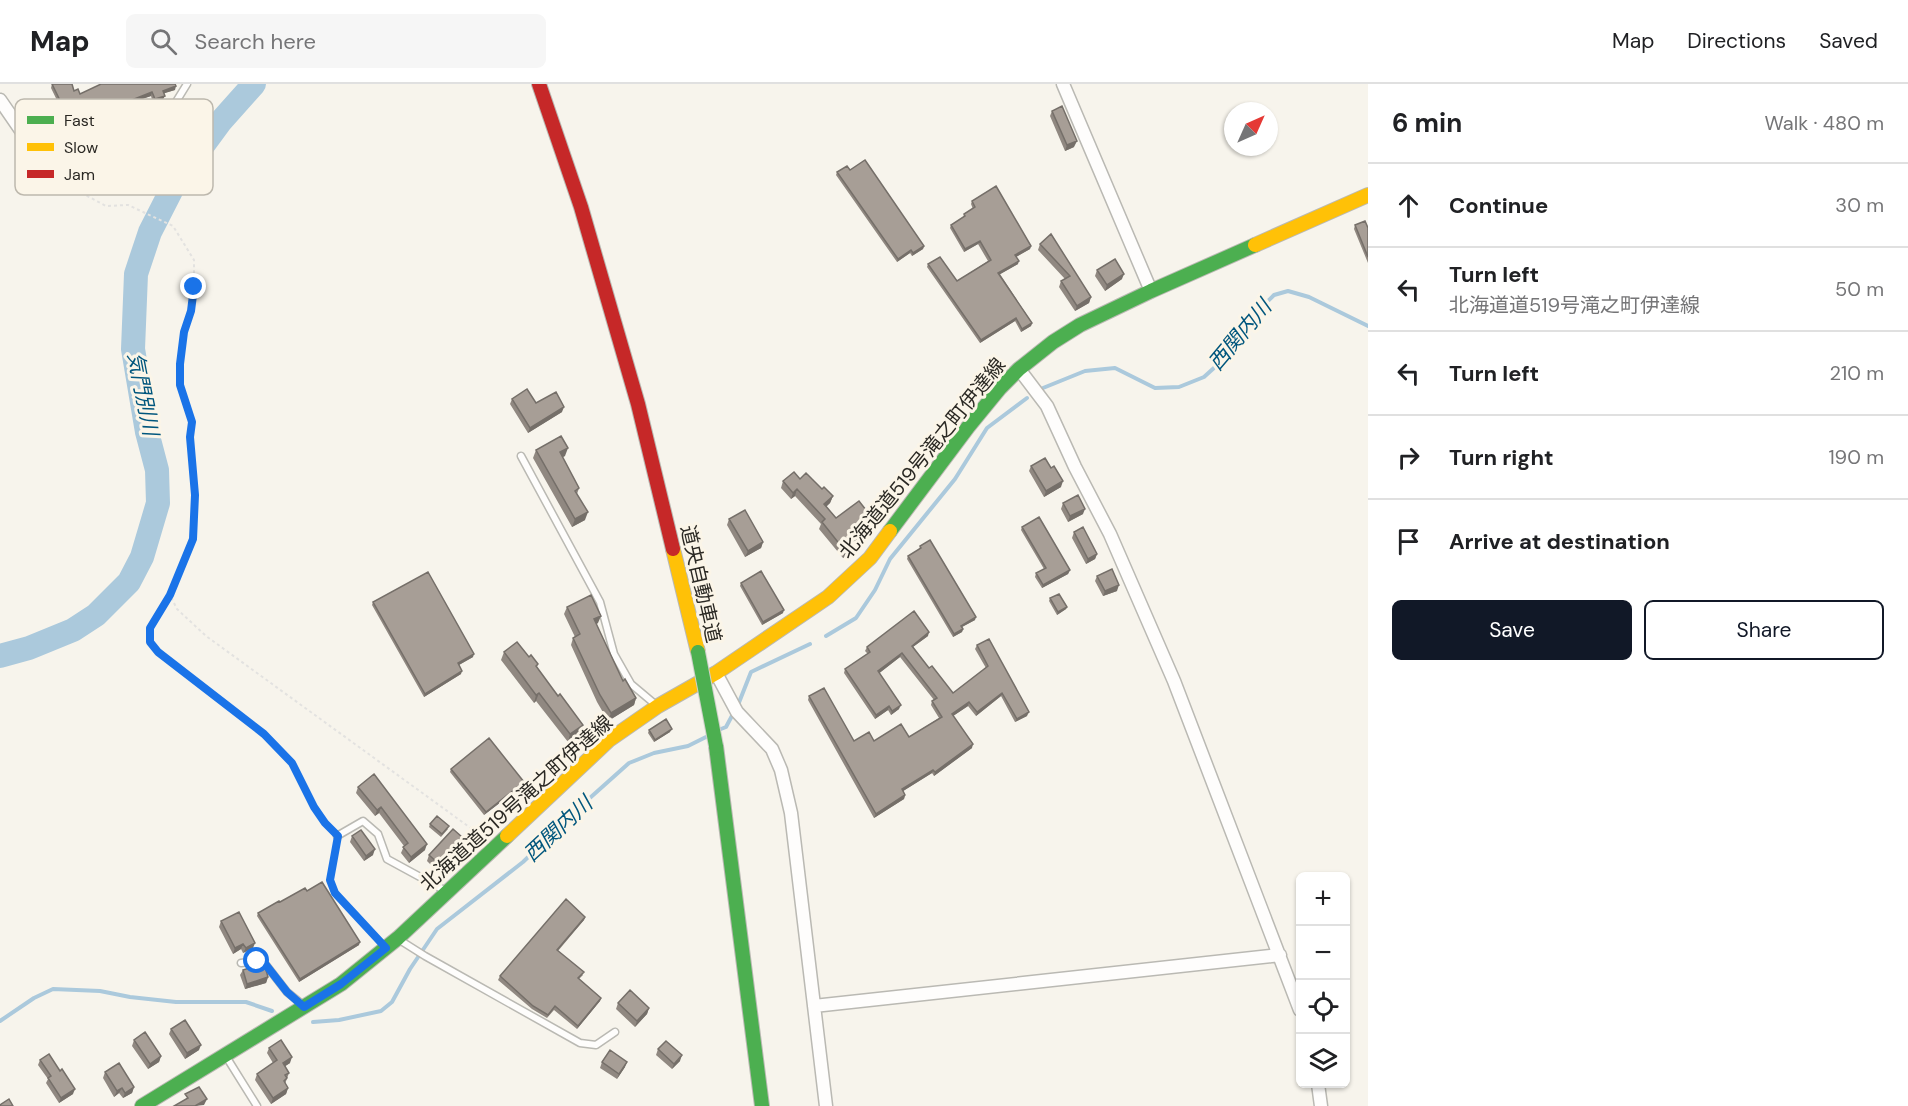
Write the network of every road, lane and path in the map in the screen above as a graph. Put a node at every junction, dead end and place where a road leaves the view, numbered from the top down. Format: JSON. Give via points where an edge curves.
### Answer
{"nodes":[{"id":1,"x":187,"y":84,"type":"edge"},
{"id":2,"x":539,"y":84,"type":"edge"},
{"id":3,"x":1063,"y":84,"type":"edge"},
{"id":4,"x":178,"y":99,"type":"edge"},
{"id":5,"x":0,"y":100,"type":"edge"},
{"id":6,"x":15,"y":122,"type":"edge"},
{"id":7,"x":85,"y":195,"type":"edge"},
{"id":8,"x":1368,"y":195,"type":"edge"},
{"id":9,"x":1151,"y":291,"type":"junction"},
{"id":10,"x":1019,"y":369,"type":"junction"},
{"id":11,"x":521,"y":456,"type":"dead end"},
{"id":12,"x":170,"y":595,"type":"junction"},
{"id":13,"x":716,"y":673,"type":"junction"},
{"id":14,"x":658,"y":706,"type":"junction"},
{"id":15,"x":338,"y":836,"type":"junction"},
{"id":16,"x":495,"y":845,"type":"junction"},
{"id":17,"x":447,"y":891,"type":"junction"},
{"id":18,"x":398,"y":939,"type":"junction"},
{"id":19,"x":386,"y":948,"type":"junction"},
{"id":20,"x":1280,"y":955,"type":"junction"},
{"id":21,"x":241,"y":963,"type":"dead end"},
{"id":22,"x":1296,"y":999,"type":"edge"},
{"id":23,"x":814,"y":1006,"type":"junction"},
{"id":24,"x":304,"y":1007,"type":"junction"},
{"id":25,"x":615,"y":1032,"type":"dead end"},
{"id":26,"x":225,"y":1055,"type":"junction"},
{"id":27,"x":1318,"y":1088,"type":"edge"},
{"id":28,"x":142,"y":1106,"type":"edge"},
{"id":29,"x":257,"y":1106,"type":"edge"},
{"id":30,"x":762,"y":1106,"type":"edge"},
{"id":31,"x":826,"y":1106,"type":"edge"},
{"id":32,"x":1320,"y":1106,"type":"edge"}],
"edges":[{"from":1,"to":4,"type":"lane"},
{"from":2,"to":30,"type":"main road","name":"道央自動車道","bridge":true,"via":[[581,207],[638,405],[698,652],[716,746]]},
{"from":3,"to":9,"type":"street"},
{"from":5,"to":6,"type":"street"},
{"from":7,"to":12,"type":"path","via":[[106,206],[128,205],[173,226],[194,260],[194,287],[180,375],[192,422],[193,539]]},
{"from":8,"to":9,"type":"main road","name":"北海道道519号滝之町伊達線"},
{"from":9,"to":10,"type":"main road","name":"北海道道519号滝之町伊達線","via":[[1080,325]]},
{"from":10,"to":13,"type":"main road","name":"北海道道519号滝之町伊達線","via":[[968,427],[870,558],[828,597]]},
{"from":10,"to":20,"type":"street","via":[[1047,406],[1110,534],[1174,681]]},
{"from":11,"to":14,"type":"lane","via":[[600,602],[614,654],[631,684]]},
{"from":12,"to":15,"type":"path","via":[[150,628],[150,642],[264,734],[292,763],[314,807]]},
{"from":12,"to":16,"type":"path","via":[[177,609],[206,636]]},
{"from":13,"to":14,"type":"main road","name":"北海道道519号滝之町伊達線"},
{"from":13,"to":23,"type":"street","via":[[734,707],[772,749],[781,770],[791,813]]},
{"from":14,"to":16,"type":"main road","name":"北海道道519号滝之町伊達線","via":[[609,740]]},
{"from":15,"to":17,"type":"lane","via":[[363,821],[378,834],[387,859]]},
{"from":15,"to":19,"type":"path","via":[[330,880],[335,893]]},
{"from":16,"to":17,"type":"main road","name":"北海道道519号滝之町伊達線"},
{"from":17,"to":18,"type":"main road","name":"北海道道519号滝之町伊達線"},
{"from":18,"to":19,"type":"main road","name":"北海道道519号滝之町伊達線"},
{"from":18,"to":25,"type":"lane","via":[[580,1043],[596,1045]]},
{"from":19,"to":24,"type":"main road","name":"北海道道519号滝之町伊達線"},
{"from":20,"to":22,"type":"street"},
{"from":20,"to":23,"type":"street"},
{"from":21,"to":24,"type":"lane","via":[[257,961],[266,965]]},
{"from":23,"to":31,"type":"street"},
{"from":24,"to":26,"type":"main road","name":"北海道道519号滝之町伊達線"},
{"from":26,"to":28,"type":"main road","name":"北海道道519号滝之町伊達線"},
{"from":26,"to":29,"type":"lane"},
{"from":27,"to":32,"type":"street"}]}
